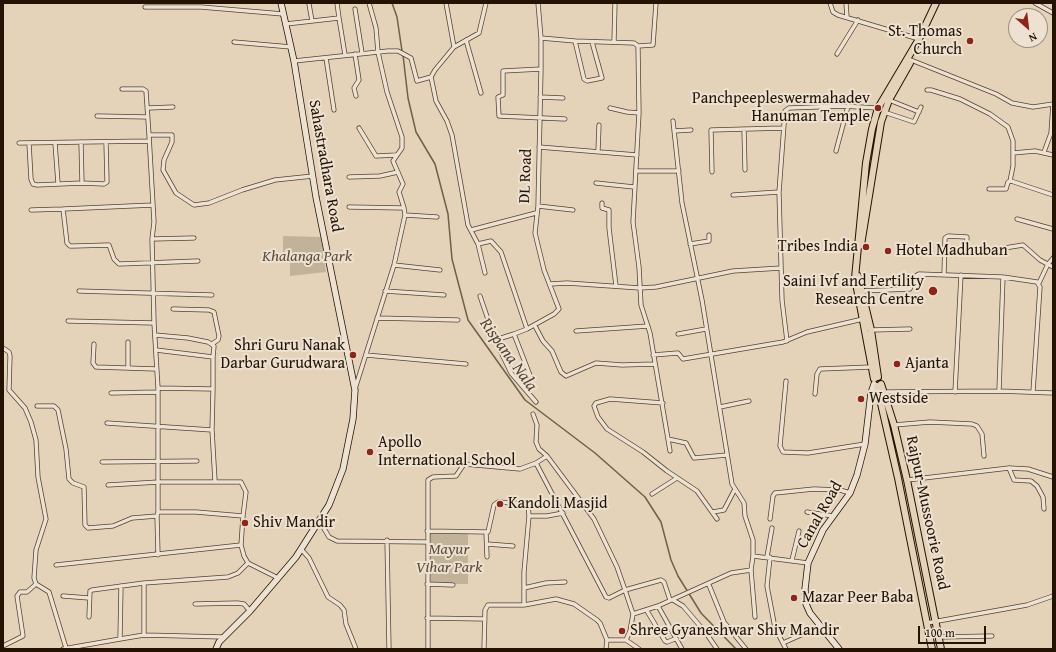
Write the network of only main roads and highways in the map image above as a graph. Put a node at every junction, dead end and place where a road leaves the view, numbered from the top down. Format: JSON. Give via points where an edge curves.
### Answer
{"nodes":[{"id":1,"x":281,"y":3,"type":"edge"},
{"id":2,"x":936,"y":3,"type":"edge"},
{"id":3,"x":941,"y":3,"type":"edge"},
{"id":4,"x":877,"y":382,"type":"junction"},
{"id":5,"x":216,"y":649,"type":"edge"},
{"id":6,"x":840,"y":649,"type":"edge"},
{"id":7,"x":932,"y":649,"type":"edge"},
{"id":8,"x":941,"y":649,"type":"edge"}],
"edges":[{"from":1,"to":5,"type":"main road","name":"Sahastradhara Road","via":[[355,390],[353,419],[343,469],[329,505],[301,549]]},
{"from":2,"to":4,"type":"main road","name":"Rajpur-Mussoorie Road","via":[[919,39],[878,108],[866,162],[855,265],[856,287],[871,367]]},
{"from":3,"to":4,"type":"main road","name":"Rajpur-Mussoorie Road","via":[[889,100],[879,132],[858,269],[871,330]]},
{"from":4,"to":6,"type":"main road","name":"Canal Road","via":[[871,393],[865,444],[857,475],[850,492],[823,530],[808,562],[806,604],[810,613]]},
{"from":4,"to":7,"type":"main road","name":"Rajpur-Mussoorie Road"},
{"from":4,"to":8,"type":"main road","name":"Rajpur-Mussoorie Road","via":[[885,392],[894,425]]}]}
